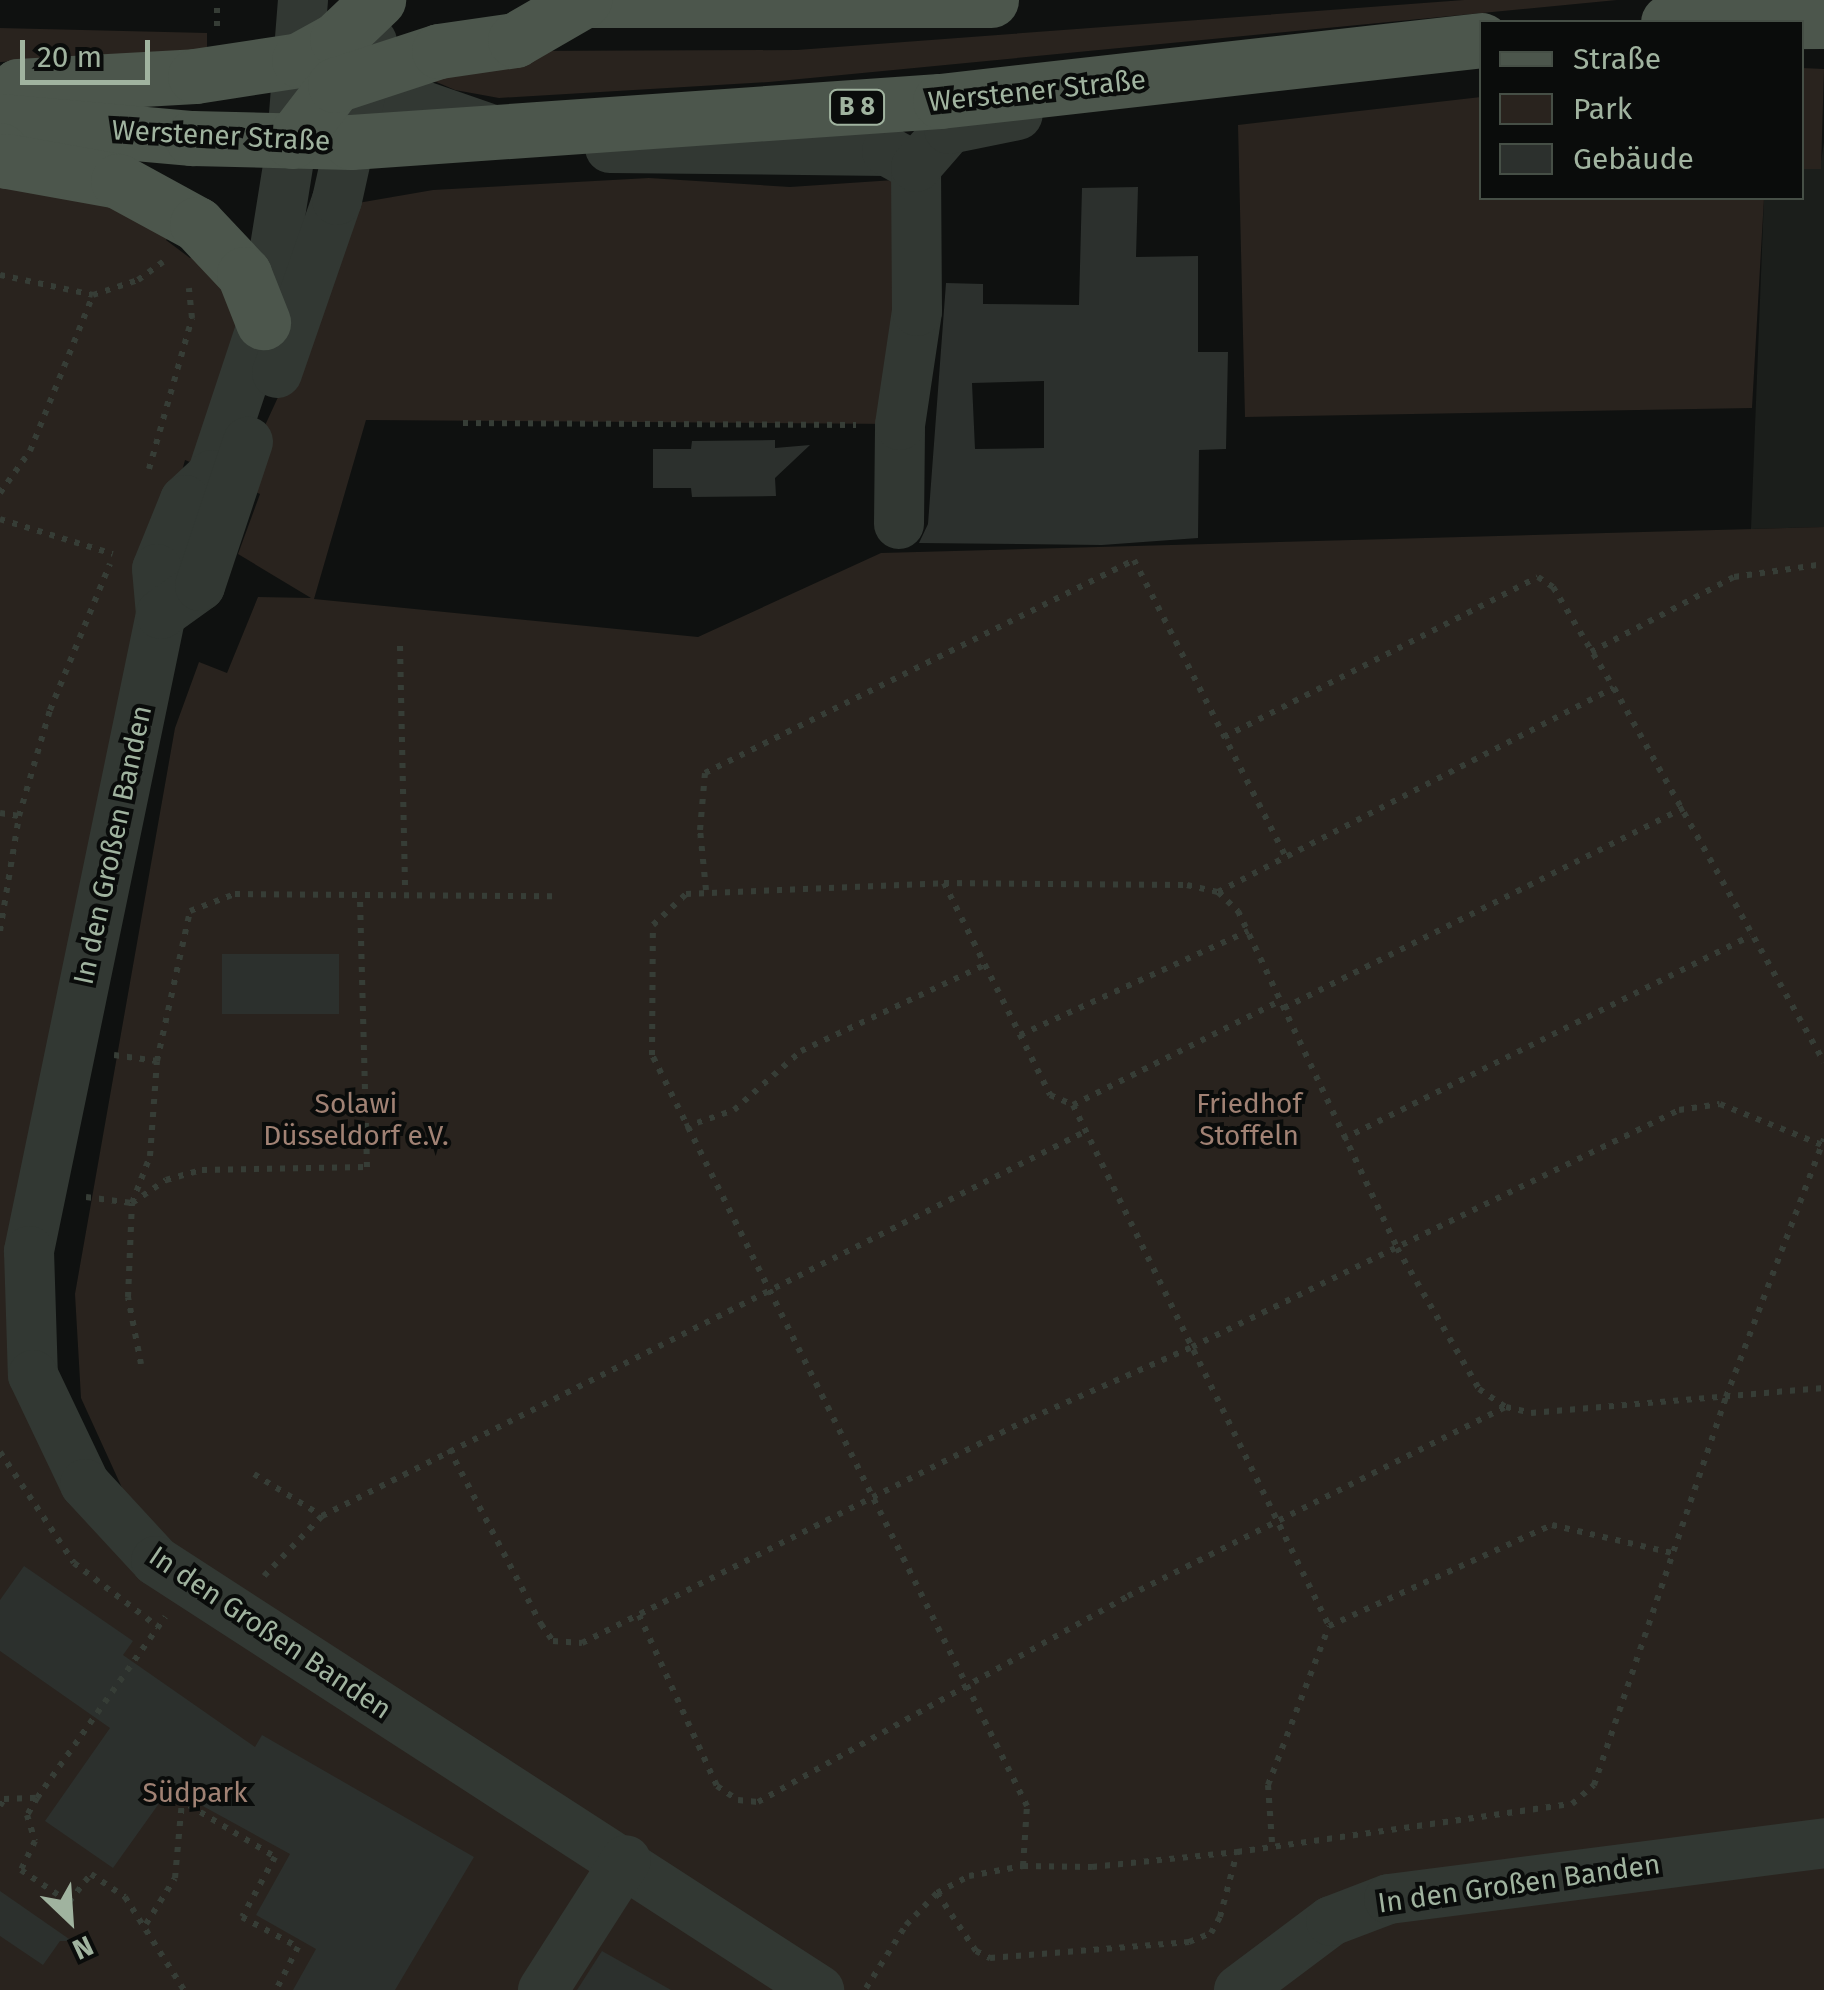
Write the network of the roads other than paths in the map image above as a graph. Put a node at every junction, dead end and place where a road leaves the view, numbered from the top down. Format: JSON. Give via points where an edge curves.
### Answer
{"nodes":[{"id":1,"x":380,"y":0,"type":"edge"},
{"id":2,"x":562,"y":0,"type":"edge"},
{"id":3,"x":584,"y":0,"type":"edge"},
{"id":4,"x":992,"y":0,"type":"edge"},
{"id":5,"x":322,"y":34,"type":"edge"},
{"id":6,"x":1479,"y":40,"type":"edge"},
{"id":7,"x":1212,"y":73,"type":"junction"},
{"id":8,"x":0,"y":101,"type":"edge"},
{"id":9,"x":0,"y":121,"type":"edge"},
{"id":10,"x":502,"y":132,"type":"junction"},
{"id":11,"x":292,"y":140,"type":"junction"},
{"id":12,"x":351,"y":142,"type":"junction"},
{"id":13,"x":0,"y":150,"type":"edge"},
{"id":14,"x":916,"y":167,"type":"junction"},
{"id":15,"x":263,"y":322,"type":"junction"},
{"id":16,"x":222,"y":477,"type":"junction"},
{"id":17,"x":898,"y":524,"type":"dead end"},
{"id":18,"x":1824,"y":1842,"type":"edge"},
{"id":19,"x":626,"y":1860,"type":"junction"},
{"id":20,"x":543,"y":1990,"type":"edge"},
{"id":21,"x":819,"y":1990,"type":"edge"},
{"id":22,"x":1239,"y":1990,"type":"edge"}],
"edges":[{"from":1,"to":5,"type":"main road"},
{"from":2,"to":3,"type":"main road"},
{"from":3,"to":4,"type":"main road"},
{"from":3,"to":5,"type":"main road","via":[[515,40]]},
{"from":5,"to":8,"type":"main road","via":[[216,74],[18,86]]},
{"from":5,"to":10,"type":"street","via":[[408,102]]},
{"from":5,"to":11,"type":"main road","via":[[318,100]]},
{"from":5,"to":12,"type":"street"},
{"from":6,"to":7,"type":"main road","name":"Werstener Straße","number":"B 8"},
{"from":7,"to":10,"type":"main road","name":"Werstener Straße","number":"B 8"},
{"from":7,"to":14,"type":"street","name":"Werstener Straße","via":[[1082,106],[965,122],[937,139]]},
{"from":9,"to":11,"type":"main road","name":"Werstener Straße","number":"B 8"},
{"from":10,"to":12,"type":"main road","name":"Werstener Straße","number":"B 8"},
{"from":10,"to":14,"type":"street","name":"Werstener Straße","via":[[554,150],[887,151]]},
{"from":11,"to":12,"type":"main road","name":"Werstener Straße","number":"B 8"},
{"from":11,"to":15,"type":"street"},
{"from":12,"to":16,"type":"street","via":[[290,340]]},
{"from":13,"to":15,"type":"main road","via":[[7,160],[118,181],[197,224],[244,274]]},
{"from":14,"to":17,"type":"street","via":[[917,310],[900,425]]},
{"from":15,"to":16,"type":"street"},
{"from":16,"to":19,"type":"street","name":"In den Großen Banden","via":[[228,516],[200,586],[138,569],[33,1228],[26,1295],[33,1375],[67,1454],[129,1538],[589,1844]]},
{"from":18,"to":22,"type":"street","name":"In den Großen Banden","via":[[1389,1899],[1331,1921]]},
{"from":19,"to":20,"type":"street"},
{"from":19,"to":21,"type":"street","name":"In den Großen Banden"}]}
